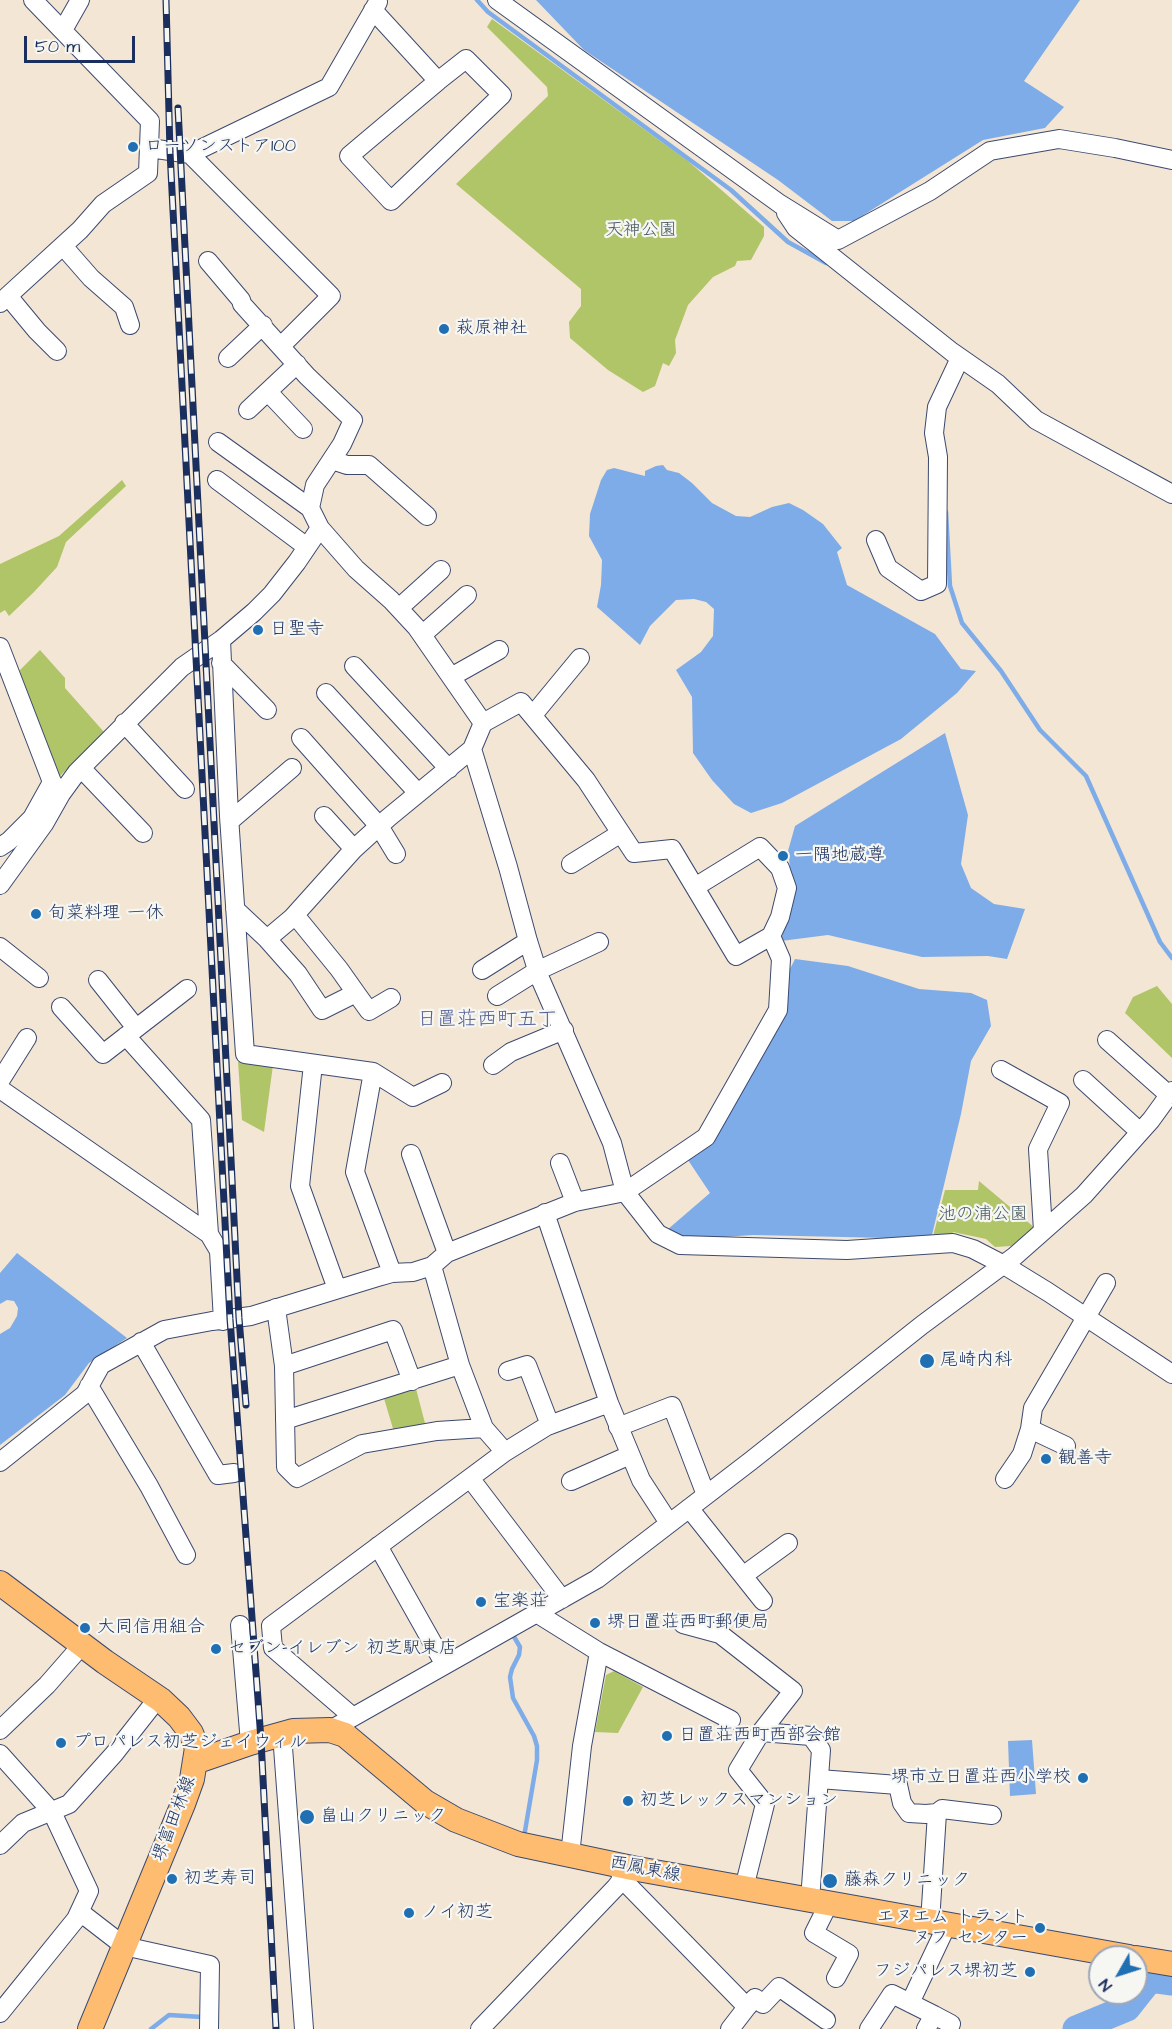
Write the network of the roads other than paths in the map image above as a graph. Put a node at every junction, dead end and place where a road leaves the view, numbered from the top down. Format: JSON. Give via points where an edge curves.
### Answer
{"nodes":[{"id":1,"x":33,"y":0,"type":"edge"},
{"id":2,"x":80,"y":0,"type":"edge"},
{"id":3,"x":497,"y":0,"type":"edge"},
{"id":4,"x":376,"y":5,"type":"edge"},
{"id":5,"x":63,"y":30,"type":"junction"},
{"id":6,"x":438,"y":81,"type":"junction"},
{"id":7,"x":150,"y":148,"type":"junction"},
{"id":8,"x":190,"y":154,"type":"junction"},
{"id":9,"x":1172,"y":160,"type":"edge"},
{"id":10,"x":780,"y":204,"type":"junction"},
{"id":11,"x":63,"y":246,"type":"junction"},
{"id":12,"x":208,"y":261,"type":"dead end"},
{"id":13,"x":4,"y":299,"type":"edge"},
{"id":14,"x":130,"y":324,"type":"dead end"},
{"id":15,"x":262,"y":326,"type":"junction"},
{"id":16,"x":281,"y":346,"type":"junction"},
{"id":17,"x":57,"y":351,"type":"dead end"},
{"id":18,"x":228,"y":358,"type":"dead end"},
{"id":19,"x":960,"y":358,"type":"junction"},
{"id":20,"x":297,"y":364,"type":"junction"},
{"id":21,"x":267,"y":392,"type":"junction"},
{"id":22,"x":248,"y":410,"type":"dead end"},
{"id":23,"x":303,"y":429,"type":"dead end"},
{"id":24,"x":218,"y":442,"type":"dead end"},
{"id":25,"x":332,"y":460,"type":"junction"},
{"id":26,"x":217,"y":480,"type":"dead end"},
{"id":27,"x":1172,"y":494,"type":"edge"},
{"id":28,"x":310,"y":508,"type":"junction"},
{"id":29,"x":428,"y":516,"type":"dead end"},
{"id":30,"x":320,"y":528,"type":"junction"},
{"id":31,"x":876,"y":540,"type":"dead end"},
{"id":32,"x":307,"y":547,"type":"junction"},
{"id":33,"x":441,"y":570,"type":"dead end"},
{"id":34,"x":467,"y":595,"type":"dead end"},
{"id":35,"x":399,"y":608,"type":"junction"},
{"id":36,"x":422,"y":635,"type":"junction"},
{"id":37,"x":221,"y":640,"type":"junction"},
{"id":38,"x":0,"y":647,"type":"edge"},
{"id":39,"x":499,"y":650,"type":"dead end"},
{"id":40,"x":580,"y":658,"type":"dead end"},
{"id":41,"x":221,"y":663,"type":"junction"},
{"id":42,"x":354,"y":666,"type":"dead end"},
{"id":43,"x":451,"y":677,"type":"junction"},
{"id":44,"x":326,"y":693,"type":"dead end"},
{"id":45,"x":267,"y":710,"type":"dead end"},
{"id":46,"x":532,"y":716,"type":"junction"},
{"id":47,"x":124,"y":723,"type":"junction"},
{"id":48,"x":483,"y":723,"type":"junction"},
{"id":49,"x":301,"y":738,"type":"dead end"},
{"id":50,"x":472,"y":749,"type":"junction"},
{"id":51,"x":81,"y":768,"type":"junction"},
{"id":52,"x":292,"y":768,"type":"dead end"},
{"id":53,"x":448,"y":769,"type":"junction"},
{"id":54,"x":56,"y":788,"type":"junction"},
{"id":55,"x":185,"y":789,"type":"dead end"},
{"id":56,"x":418,"y":794,"type":"junction"},
{"id":57,"x":324,"y":816,"type":"dead end"},
{"id":58,"x":230,"y":821,"type":"junction"},
{"id":59,"x":379,"y":826,"type":"junction"},
{"id":60,"x":143,"y":833,"type":"dead end"},
{"id":61,"x":621,"y":833,"type":"junction"},
{"id":62,"x":0,"y":847,"type":"edge"},
{"id":63,"x":354,"y":849,"type":"junction"},
{"id":64,"x":396,"y":855,"type":"dead end"},
{"id":65,"x":571,"y":864,"type":"dead end"},
{"id":66,"x":0,"y":885,"type":"edge"},
{"id":67,"x":695,"y":887,"type":"junction"},
{"id":68,"x":235,"y":909,"type":"junction"},
{"id":69,"x":295,"y":915,"type":"junction"},
{"id":70,"x":771,"y":936,"type":"junction"},
{"id":71,"x":267,"y":939,"type":"junction"},
{"id":72,"x":528,"y":941,"type":"junction"},
{"id":73,"x":599,"y":942,"type":"dead end"},
{"id":74,"x":0,"y":947,"type":"edge"},
{"id":75,"x":482,"y":970,"type":"dead end"},
{"id":76,"x":537,"y":970,"type":"junction"},
{"id":77,"x":39,"y":978,"type":"dead end"},
{"id":78,"x":98,"y":980,"type":"dead end"},
{"id":79,"x":187,"y":989,"type":"dead end"},
{"id":80,"x":356,"y":993,"type":"junction"},
{"id":81,"x":497,"y":996,"type":"dead end"},
{"id":82,"x":391,"y":998,"type":"dead end"},
{"id":83,"x":61,"y":1007,"type":"dead end"},
{"id":84,"x":564,"y":1030,"type":"junction"},
{"id":85,"x":131,"y":1032,"type":"junction"},
{"id":86,"x":27,"y":1038,"type":"dead end"},
{"id":87,"x":1107,"y":1040,"type":"dead end"},
{"id":88,"x":314,"y":1064,"type":"junction"},
{"id":89,"x":493,"y":1065,"type":"dead end"},
{"id":90,"x":1000,"y":1070,"type":"dead end"},
{"id":91,"x":373,"y":1072,"type":"junction"},
{"id":92,"x":1083,"y":1080,"type":"dead end"},
{"id":93,"x":0,"y":1081,"type":"edge"},
{"id":94,"x":442,"y":1083,"type":"dead end"},
{"id":95,"x":0,"y":1089,"type":"edge"},
{"id":96,"x":1171,"y":1093,"type":"edge"},
{"id":97,"x":1140,"y":1132,"type":"junction"},
{"id":98,"x":411,"y":1154,"type":"dead end"},
{"id":99,"x":560,"y":1163,"type":"dead end"},
{"id":100,"x":625,"y":1192,"type":"junction"},
{"id":101,"x":575,"y":1202,"type":"junction"},
{"id":102,"x":545,"y":1213,"type":"junction"},
{"id":103,"x":1043,"y":1231,"type":"junction"},
{"id":104,"x":209,"y":1234,"type":"junction"},
{"id":105,"x":447,"y":1252,"type":"junction"},
{"id":106,"x":1004,"y":1265,"type":"junction"},
{"id":107,"x":432,"y":1266,"type":"junction"},
{"id":108,"x":392,"y":1273,"type":"junction"},
{"id":109,"x":1106,"y":1283,"type":"dead end"},
{"id":110,"x":337,"y":1289,"type":"junction"},
{"id":111,"x":276,"y":1308,"type":"junction"},
{"id":112,"x":1086,"y":1317,"type":"junction"},
{"id":113,"x":223,"y":1321,"type":"junction"},
{"id":114,"x":137,"y":1344,"type":"junction"},
{"id":115,"x":460,"y":1365,"type":"junction"},
{"id":116,"x":284,"y":1366,"type":"junction"},
{"id":117,"x":508,"y":1371,"type":"dead end"},
{"id":118,"x":1172,"y":1374,"type":"edge"},
{"id":119,"x":412,"y":1381,"type":"junction"},
{"id":120,"x":89,"y":1386,"type":"junction"},
{"id":121,"x":609,"y":1403,"type":"junction"},
{"id":122,"x":285,"y":1420,"type":"junction"},
{"id":123,"x":550,"y":1425,"type":"junction"},
{"id":124,"x":484,"y":1428,"type":"junction"},
{"id":125,"x":618,"y":1428,"type":"junction"},
{"id":126,"x":1030,"y":1429,"type":"junction"},
{"id":127,"x":1066,"y":1446,"type":"dead end"},
{"id":128,"x":505,"y":1452,"type":"junction"},
{"id":129,"x":630,"y":1455,"type":"junction"},
{"id":130,"x":0,"y":1462,"type":"edge"},
{"id":131,"x":234,"y":1473,"type":"dead end"},
{"id":132,"x":470,"y":1478,"type":"junction"},
{"id":133,"x":1005,"y":1479,"type":"dead end"},
{"id":134,"x":571,"y":1481,"type":"dead end"},
{"id":135,"x":706,"y":1495,"type":"junction"},
{"id":136,"x":689,"y":1508,"type":"junction"},
{"id":137,"x":669,"y":1523,"type":"junction"},
{"id":138,"x":788,"y":1543,"type":"dead end"},
{"id":139,"x":378,"y":1546,"type":"junction"},
{"id":140,"x":186,"y":1555,"type":"dead end"},
{"id":141,"x":744,"y":1575,"type":"junction"},
{"id":142,"x":0,"y":1583,"type":"edge"},
{"id":143,"x":562,"y":1599,"type":"junction"},
{"id":144,"x":763,"y":1601,"type":"dead end"},
{"id":145,"x":538,"y":1614,"type":"junction"},
{"id":146,"x":683,"y":1624,"type":"dead end"},
{"id":147,"x":240,"y":1625,"type":"dead end"},
{"id":148,"x":82,"y":1645,"type":"junction"},
{"id":149,"x":599,"y":1652,"type":"junction"},
{"id":150,"x":445,"y":1665,"type":"junction"},
{"id":151,"x":158,"y":1698,"type":"junction"},
{"id":152,"x":353,"y":1717,"type":"junction"},
{"id":153,"x":731,"y":1720,"type":"dead end"},
{"id":154,"x":0,"y":1730,"type":"edge"},
{"id":155,"x":330,"y":1730,"type":"junction"},
{"id":156,"x":761,"y":1732,"type":"junction"},
{"id":157,"x":282,"y":1734,"type":"junction"},
{"id":158,"x":250,"y":1743,"type":"junction"},
{"id":159,"x":0,"y":1754,"type":"edge"},
{"id":160,"x":195,"y":1762,"type":"junction"},
{"id":161,"x":819,"y":1779,"type":"junction"},
{"id":162,"x":52,"y":1812,"type":"junction"},
{"id":163,"x":937,"y":1813,"type":"junction"},
{"id":164,"x":992,"y":1815,"type":"dead end"},
{"id":165,"x":2,"y":1839,"type":"edge"},
{"id":166,"x":570,"y":1855,"type":"junction"},
{"id":167,"x":620,"y":1872,"type":"junction"},
{"id":168,"x":744,"y":1888,"type":"junction"},
{"id":169,"x":820,"y":1901,"type":"junction"},
{"id":170,"x":80,"y":1912,"type":"junction"},
{"id":171,"x":939,"y":1924,"type":"junction"},
{"id":172,"x":124,"y":1946,"type":"junction"},
{"id":173,"x":1088,"y":1950,"type":"edge"},
{"id":174,"x":1148,"y":1960,"type":"edge"},
{"id":175,"x":1172,"y":1964,"type":"edge"},
{"id":176,"x":836,"y":1978,"type":"dead end"},
{"id":177,"x":910,"y":2003,"type":"junction"},
{"id":178,"x":2,"y":2005,"type":"edge"},
{"id":179,"x":747,"y":2007,"type":"junction"},
{"id":180,"x":818,"y":2012,"type":"dead end"},
{"id":181,"x":937,"y":2023,"type":"edge"},
{"id":182,"x":90,"y":2029,"type":"edge"},
{"id":183,"x":208,"y":2029,"type":"edge"},
{"id":184,"x":304,"y":2029,"type":"edge"},
{"id":185,"x":480,"y":2029,"type":"edge"},
{"id":186,"x":730,"y":2029,"type":"edge"},
{"id":187,"x":869,"y":2029,"type":"edge"}],
"edges":[{"from":1,"to":5,"type":"street"},
{"from":2,"to":5,"type":"street"},
{"from":3,"to":10,"type":"street"},
{"from":4,"to":6,"type":"street"},
{"from":4,"to":8,"type":"street","via":[[329,87]]},
{"from":5,"to":7,"type":"street","via":[[150,121]]},
{"from":6,"to":6,"type":"street","via":[[466,59],[502,95],[391,201],[349,156]]},
{"from":7,"to":8,"type":"street"},
{"from":7,"to":11,"type":"street","via":[[148,173],[103,204]]},
{"from":8,"to":16,"type":"street","via":[[332,296]]},
{"from":9,"to":10,"type":"street","via":[[1059,140],[990,152],[930,191],[838,240]]},
{"from":10,"to":19,"type":"street","via":[[796,228]]},
{"from":11,"to":13,"type":"street"},
{"from":11,"to":14,"type":"street","via":[[124,307]]},
{"from":12,"to":15,"type":"street"},
{"from":13,"to":17,"type":"street"},
{"from":15,"to":16,"type":"street"},
{"from":15,"to":18,"type":"street"},
{"from":16,"to":20,"type":"street"},
{"from":19,"to":27,"type":"street","via":[[998,384],[1036,420]]},
{"from":19,"to":31,"type":"street","via":[[937,406],[934,433],[938,457],[937,584],[921,591],[888,568]]},
{"from":20,"to":21,"type":"street"},
{"from":20,"to":25,"type":"street","via":[[353,420]]},
{"from":21,"to":22,"type":"street"},
{"from":21,"to":23,"type":"street"},
{"from":24,"to":28,"type":"street"},
{"from":25,"to":28,"type":"street","via":[[315,485]]},
{"from":25,"to":29,"type":"street","via":[[369,465],[404,485]]},
{"from":26,"to":32,"type":"street"},
{"from":28,"to":30,"type":"street"},
{"from":30,"to":32,"type":"street"},
{"from":30,"to":35,"type":"street","via":[[356,569]]},
{"from":32,"to":37,"type":"street","via":[[272,594]]},
{"from":33,"to":35,"type":"street"},
{"from":34,"to":36,"type":"street"},
{"from":35,"to":36,"type":"street"},
{"from":36,"to":43,"type":"street"},
{"from":37,"to":41,"type":"street"},
{"from":37,"to":47,"type":"street","via":[[182,668]]},
{"from":38,"to":54,"type":"street"},
{"from":39,"to":43,"type":"street"},
{"from":40,"to":46,"type":"street"},
{"from":41,"to":45,"type":"street"},
{"from":41,"to":58,"type":"street"},
{"from":42,"to":53,"type":"street"},
{"from":43,"to":48,"type":"street"},
{"from":44,"to":56,"type":"street"},
{"from":46,"to":48,"type":"street","via":[[521,702]]},
{"from":46,"to":61,"type":"street","via":[[586,780]]},
{"from":47,"to":51,"type":"street"},
{"from":47,"to":55,"type":"street"},
{"from":48,"to":50,"type":"street"},
{"from":49,"to":59,"type":"street"},
{"from":50,"to":53,"type":"street"},
{"from":50,"to":72,"type":"street"},
{"from":51,"to":54,"type":"street"},
{"from":51,"to":60,"type":"street"},
{"from":52,"to":58,"type":"street"},
{"from":53,"to":56,"type":"street"},
{"from":54,"to":62,"type":"street","via":[[32,818]]},
{"from":54,"to":66,"type":"street","via":[[45,824]]},
{"from":56,"to":59,"type":"street"},
{"from":57,"to":63,"type":"street"},
{"from":58,"to":68,"type":"street"},
{"from":59,"to":63,"type":"street"},
{"from":59,"to":64,"type":"street"},
{"from":61,"to":65,"type":"street"},
{"from":61,"to":67,"type":"street","via":[[634,853],[672,849]]},
{"from":63,"to":69,"type":"street"},
{"from":67,"to":70,"type":"street","via":[[736,956]]},
{"from":67,"to":70,"type":"street","via":[[760,847],[780,868],[787,888]]},
{"from":68,"to":71,"type":"street"},
{"from":68,"to":88,"type":"street","via":[[245,1054]]},
{"from":69,"to":71,"type":"street"},
{"from":69,"to":80,"type":"street"},
{"from":70,"to":100,"type":"street","via":[[782,959],[778,1010],[706,1137]]},
{"from":71,"to":80,"type":"street","via":[[298,974],[322,1010]]},
{"from":72,"to":75,"type":"street"},
{"from":72,"to":76,"type":"street"},
{"from":73,"to":76,"type":"street"},
{"from":74,"to":77,"type":"street"},
{"from":76,"to":81,"type":"street"},
{"from":76,"to":84,"type":"street"},
{"from":78,"to":85,"type":"street"},
{"from":79,"to":85,"type":"street"},
{"from":80,"to":82,"type":"street","via":[[369,1011]]},
{"from":83,"to":85,"type":"street","via":[[103,1054]]},
{"from":84,"to":89,"type":"street","via":[[511,1052]]},
{"from":84,"to":100,"type":"street","via":[[612,1143]]},
{"from":85,"to":104,"type":"street","via":[[201,1120]]},
{"from":86,"to":93,"type":"street"},
{"from":87,"to":96,"type":"street"},
{"from":88,"to":91,"type":"street"},
{"from":88,"to":110,"type":"street","via":[[300,1186]]},
{"from":90,"to":103,"type":"street","via":[[1060,1103],[1038,1149]]},
{"from":91,"to":94,"type":"street","via":[[413,1098]]},
{"from":91,"to":108,"type":"street","via":[[355,1173]]},
{"from":92,"to":97,"type":"street"},
{"from":95,"to":104,"type":"street"},
{"from":96,"to":97,"type":"street"},
{"from":97,"to":103,"type":"street","via":[[1084,1195]]},
{"from":98,"to":105,"type":"street"},
{"from":99,"to":101,"type":"street"},
{"from":100,"to":101,"type":"street"},
{"from":100,"to":106,"type":"street","via":[[658,1234],[680,1245],[847,1250],[953,1243]]},
{"from":101,"to":102,"type":"street"},
{"from":102,"to":105,"type":"street"},
{"from":102,"to":121,"type":"street"},
{"from":103,"to":106,"type":"street"},
{"from":104,"to":113,"type":"street","via":[[219,1251]]},
{"from":105,"to":107,"type":"street"},
{"from":106,"to":112,"type":"street"},
{"from":106,"to":135,"type":"street"},
{"from":107,"to":108,"type":"street"},
{"from":107,"to":115,"type":"street"},
{"from":108,"to":110,"type":"street"},
{"from":109,"to":112,"type":"street"},
{"from":110,"to":111,"type":"street"},
{"from":111,"to":113,"type":"street"},
{"from":111,"to":116,"type":"street"},
{"from":112,"to":118,"type":"street"},
{"from":112,"to":126,"type":"street","via":[[1034,1408]]},
{"from":113,"to":114,"type":"street","via":[[172,1328]]},
{"from":114,"to":120,"type":"street","via":[[101,1365]]},
{"from":114,"to":131,"type":"street","via":[[218,1475]]},
{"from":115,"to":119,"type":"street"},
{"from":115,"to":124,"type":"street"},
{"from":116,"to":119,"type":"street","via":[[393,1330]]},
{"from":116,"to":122,"type":"street"},
{"from":117,"to":123,"type":"street","via":[[527,1365]]},
{"from":119,"to":122,"type":"street"},
{"from":120,"to":130,"type":"street","via":[[86,1394]]},
{"from":120,"to":140,"type":"street"},
{"from":121,"to":123,"type":"street"},
{"from":121,"to":125,"type":"street"},
{"from":122,"to":124,"type":"street","via":[[286,1467],[297,1478],[362,1444],[437,1431]]},
{"from":123,"to":128,"type":"street"},
{"from":124,"to":128,"type":"street"},
{"from":125,"to":129,"type":"street"},
{"from":125,"to":135,"type":"street","via":[[672,1406]]},
{"from":126,"to":127,"type":"street"},
{"from":126,"to":133,"type":"street","via":[[1022,1454]]},
{"from":128,"to":132,"type":"street"},
{"from":129,"to":134,"type":"street"},
{"from":129,"to":137,"type":"street"},
{"from":132,"to":139,"type":"street"},
{"from":132,"to":143,"type":"street"},
{"from":135,"to":136,"type":"street"},
{"from":136,"to":137,"type":"street"},
{"from":136,"to":141,"type":"street"},
{"from":137,"to":143,"type":"street","via":[[597,1579]]},
{"from":138,"to":141,"type":"street"},
{"from":139,"to":150,"type":"street"},
{"from":139,"to":152,"type":"street","via":[[271,1626],[273,1648]]},
{"from":141,"to":144,"type":"street"},
{"from":142,"to":148,"type":"main road","name":"堺富田林線"},
{"from":143,"to":145,"type":"street"},
{"from":145,"to":149,"type":"street"},
{"from":145,"to":150,"type":"street"},
{"from":146,"to":156,"type":"street","via":[[720,1634],[794,1691]]},
{"from":147,"to":158,"type":"street"},
{"from":148,"to":151,"type":"main road","name":"堺富田林線"},
{"from":148,"to":154,"type":"street"},
{"from":149,"to":153,"type":"street"},
{"from":149,"to":166,"type":"street","via":[[582,1746]]},
{"from":150,"to":152,"type":"street"},
{"from":151,"to":160,"type":"main road","name":"堺富田林線","via":[[191,1733],[197,1748]]},
{"from":151,"to":162,"type":"street","via":[[81,1792],[69,1804]]},
{"from":152,"to":155,"type":"street"},
{"from":155,"to":157,"type":"main road"},
{"from":155,"to":166,"type":"main road","name":"西鳳東線","via":[[345,1735],[411,1792],[456,1820],[518,1844]]},
{"from":156,"to":161,"type":"street","via":[[811,1736],[821,1750]]},
{"from":156,"to":168,"type":"street","via":[[738,1770],[765,1803]]},
{"from":157,"to":158,"type":"main road"},
{"from":157,"to":184,"type":"street"},
{"from":158,"to":160,"type":"main road"},
{"from":159,"to":162,"type":"street"},
{"from":160,"to":172,"type":"main road","name":"堺富田林線","via":[[183,1804]]},
{"from":161,"to":163,"type":"street","via":[[898,1785],[909,1813]]},
{"from":161,"to":169,"type":"street"},
{"from":162,"to":165,"type":"street","via":[[23,1823]]},
{"from":162,"to":170,"type":"street","via":[[89,1891]]},
{"from":163,"to":164,"type":"street","via":[[942,1809]]},
{"from":163,"to":171,"type":"street"},
{"from":166,"to":167,"type":"main road","name":"西鳳東線"},
{"from":167,"to":168,"type":"main road","name":"西鳳東線"},
{"from":167,"to":179,"type":"street"},
{"from":167,"to":185,"type":"street"},
{"from":168,"to":169,"type":"main road","name":"西鳳東線"},
{"from":169,"to":171,"type":"main road","name":"西鳳東線"},
{"from":169,"to":176,"type":"street","via":[[814,1933],[849,1954]]},
{"from":170,"to":172,"type":"street"},
{"from":170,"to":178,"type":"street"},
{"from":171,"to":173,"type":"main road","name":"西鳳東線"},
{"from":171,"to":177,"type":"street"},
{"from":172,"to":182,"type":"main road","name":"堺富田林線"},
{"from":172,"to":183,"type":"street","via":[[210,1965]]},
{"from":174,"to":175,"type":"main road"},
{"from":177,"to":181,"type":"street"},
{"from":177,"to":187,"type":"street","via":[[892,1994]]},
{"from":179,"to":180,"type":"street","via":[[755,1998],[763,2004],[779,1987]]},
{"from":179,"to":186,"type":"street"}]}
